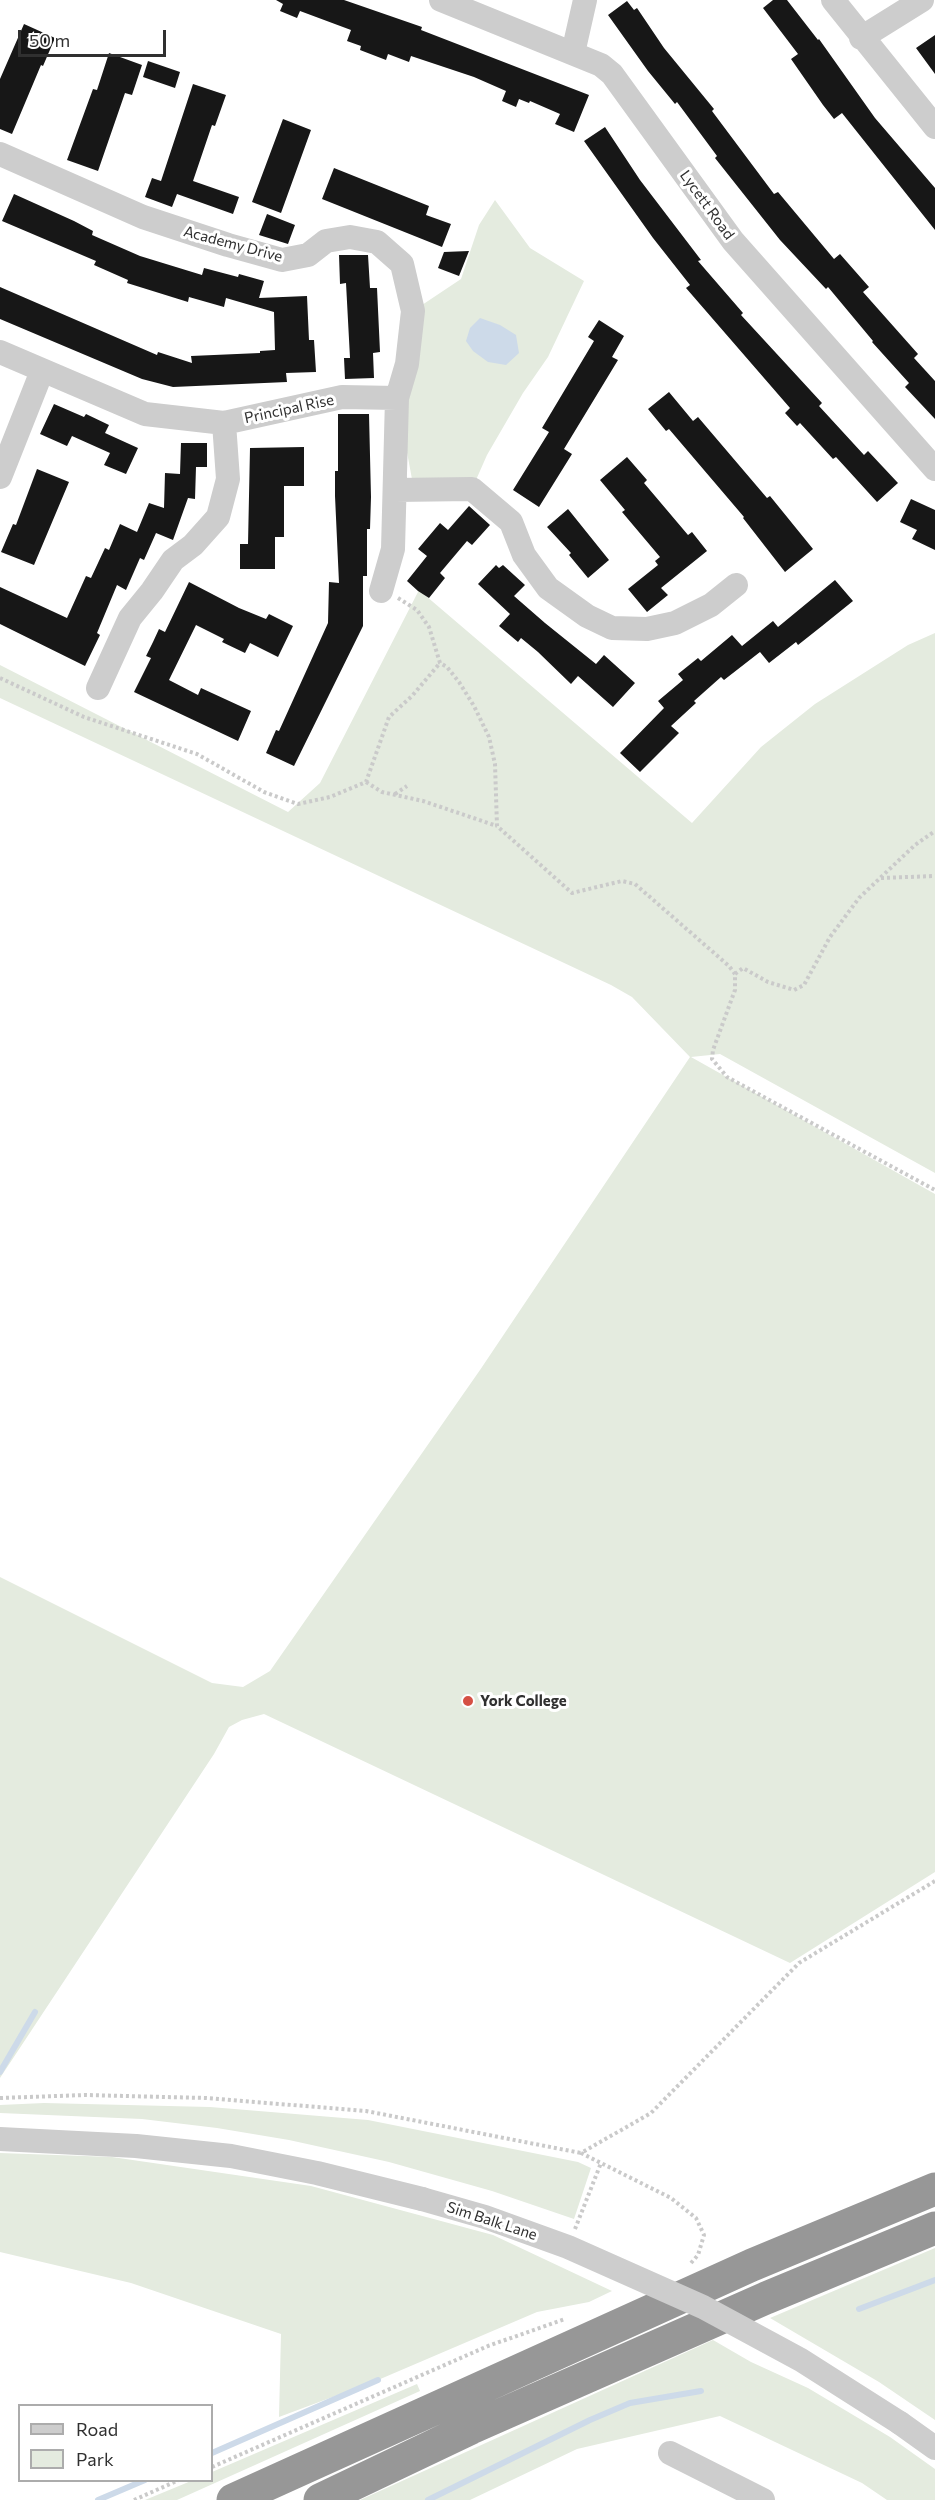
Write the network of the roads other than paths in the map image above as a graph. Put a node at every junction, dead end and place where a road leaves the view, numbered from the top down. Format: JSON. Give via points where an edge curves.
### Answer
{"nodes":[{"id":1,"x":441,"y":0,"type":"edge"},
{"id":2,"x":585,"y":0,"type":"edge"},
{"id":3,"x":833,"y":0,"type":"edge"},
{"id":4,"x":922,"y":0,"type":"edge"},
{"id":5,"x":861,"y":38,"type":"junction"},
{"id":6,"x":573,"y":53,"type":"junction"},
{"id":7,"x":935,"y":127,"type":"edge"},
{"id":8,"x":0,"y":154,"type":"edge"},
{"id":9,"x":0,"y":352,"type":"edge"},
{"id":10,"x":42,"y":371,"type":"junction"},
{"id":11,"x":397,"y":398,"type":"junction"},
{"id":12,"x":224,"y":423,"type":"junction"},
{"id":13,"x":935,"y":469,"type":"edge"},
{"id":14,"x":0,"y":477,"type":"edge"},
{"id":15,"x":395,"y":490,"type":"junction"},
{"id":16,"x":736,"y":585,"type":"dead end"},
{"id":17,"x":381,"y":591,"type":"road end"},
{"id":18,"x":98,"y":688,"type":"dead end"},
{"id":19,"x":0,"y":2139,"type":"edge"},
{"id":20,"x":935,"y":2189,"type":"edge"},
{"id":21,"x":935,"y":2228,"type":"edge"},
{"id":22,"x":935,"y":2448,"type":"edge"},
{"id":23,"x":670,"y":2453,"type":"dead end"},
{"id":24,"x":233,"y":2500,"type":"edge"},
{"id":25,"x":320,"y":2500,"type":"edge"},
{"id":26,"x":763,"y":2500,"type":"edge"}],
"edges":[{"from":1,"to":6,"type":"street","name":"Lycett Road"},
{"from":2,"to":6,"type":"street"},
{"from":3,"to":5,"type":"street"},
{"from":4,"to":5,"type":"street"},
{"from":5,"to":7,"type":"street"},
{"from":6,"to":13,"type":"street","name":"Lycett Road","via":[[612,74],[733,241]]},
{"from":8,"to":11,"type":"street","name":"Academy Drive","via":[[144,217],[282,260],[308,255],[326,242],[350,237],[376,242],[402,264],[413,311],[407,364]]},
{"from":9,"to":10,"type":"street","name":"Principal Rise"},
{"from":10,"to":12,"type":"street","name":"Principal Rise","via":[[145,414]]},
{"from":10,"to":14,"type":"street"},
{"from":11,"to":12,"type":"street","name":"Principal Rise","via":[[342,397]]},
{"from":11,"to":15,"type":"street"},
{"from":12,"to":18,"type":"street","via":[[228,479],[218,517],[173,560],[130,618]]},
{"from":15,"to":16,"type":"street","via":[[472,489],[512,522],[524,555],[548,588],[587,616],[612,628],[647,629],[675,623],[711,605]]},
{"from":15,"to":17,"type":"street","via":[[393,549]]},
{"from":19,"to":22,"type":"street","name":"Sim Balk Lane","bridge":true,"via":[[127,2145],[231,2156],[317,2173],[485,2217],[568,2247],[703,2307],[801,2360]]},
{"from":20,"to":24,"type":"highway","via":[[753,2265]]},
{"from":21,"to":25,"type":"highway","via":[[492,2418]]},
{"from":23,"to":26,"type":"street"}]}
